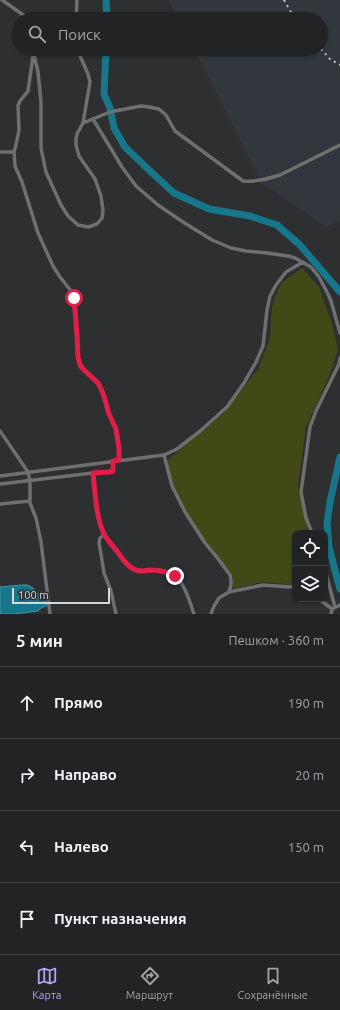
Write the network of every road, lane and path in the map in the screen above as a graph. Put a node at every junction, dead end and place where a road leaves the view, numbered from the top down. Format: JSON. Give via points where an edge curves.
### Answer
{"nodes":[{"id":1,"x":2,"y":0,"type":"edge"},
{"id":2,"x":77,"y":0,"type":"edge"},
{"id":3,"x":19,"y":12,"type":"edge"},
{"id":4,"x":76,"y":12,"type":"edge"},
{"id":5,"x":33,"y":56,"type":"edge"},
{"id":6,"x":35,"y":56,"type":"edge"},
{"id":7,"x":80,"y":56,"type":"edge"},
{"id":8,"x":93,"y":119,"type":"junction"},
{"id":9,"x":82,"y":123,"type":"junction"},
{"id":10,"x":340,"y":145,"type":"edge"},
{"id":11,"x":0,"y":152,"type":"edge"},
{"id":12,"x":14,"y":152,"type":"junction"},
{"id":13,"x":303,"y":262,"type":"junction"},
{"id":14,"x":340,"y":333,"type":"edge"},
{"id":15,"x":340,"y":358,"type":"edge"},
{"id":16,"x":0,"y":431,"type":"edge"},
{"id":17,"x":164,"y":455,"type":"junction"},
{"id":18,"x":119,"y":460,"type":"junction"},
{"id":19,"x":113,"y":461,"type":"junction"},
{"id":20,"x":28,"y":472,"type":"junction"},
{"id":21,"x":93,"y":473,"type":"junction"},
{"id":22,"x":0,"y":476,"type":"edge"},
{"id":23,"x":30,"y":481,"type":"junction"},
{"id":24,"x":0,"y":484,"type":"edge"},
{"id":25,"x":30,"y":501,"type":"junction"},
{"id":26,"x":0,"y":504,"type":"edge"},
{"id":27,"x":311,"y":530,"type":"edge"},
{"id":28,"x":104,"y":534,"type":"junction"},
{"id":29,"x":328,"y":580,"type":"edge"},
{"id":30,"x":292,"y":587,"type":"edge"},
{"id":31,"x":229,"y":592,"type":"junction"},
{"id":32,"x":326,"y":602,"type":"edge"},
{"id":33,"x":336,"y":606,"type":"edge"},
{"id":34,"x":50,"y":614,"type":"edge"},
{"id":35,"x":116,"y":614,"type":"edge"},
{"id":36,"x":194,"y":614,"type":"edge"},
{"id":37,"x":211,"y":614,"type":"edge"},
{"id":38,"x":331,"y":614,"type":"edge"}],
"edges":[{"from":1,"to":3,"type":"lane"},
{"from":2,"to":4,"type":"lane"},
{"from":5,"to":12,"type":"lane","via":[[28,91],[18,106],[19,135]]},
{"from":6,"to":9,"type":"lane","via":[[41,102],[41,148],[46,172],[68,216],[78,225],[88,228],[97,224],[102,218],[103,211],[95,180],[79,156],[76,145]]},
{"from":7,"to":9,"type":"lane","via":[[90,82]]},
{"from":8,"to":9,"type":"lane"},
{"from":8,"to":10,"type":"lane","via":[[141,106],[159,109],[176,131],[243,181],[275,176]]},
{"from":8,"to":13,"type":"lane","via":[[136,186],[158,205],[212,240],[231,248],[288,256]]},
{"from":11,"to":12,"type":"lane"},
{"from":12,"to":18,"type":"lane","via":[[15,166],[38,233],[53,266],[71,291],[79,361],[103,393],[116,429]]},
{"from":13,"to":14,"type":"lane","via":[[311,267],[325,286]]},
{"from":13,"to":17,"type":"lane","via":[[286,272],[270,296],[263,346],[244,383],[226,407],[199,432],[177,449]]},
{"from":15,"to":27,"type":"lane","via":[[310,427],[301,487],[306,518]]},
{"from":16,"to":20,"type":"lane"},
{"from":17,"to":18,"type":"lane"},
{"from":17,"to":31,"type":"lane","via":[[172,486],[185,512],[230,575],[232,585]]},
{"from":18,"to":19,"type":"lane"},
{"from":19,"to":20,"type":"lane"},
{"from":19,"to":21,"type":"lane","via":[[113,471]]},
{"from":20,"to":22,"type":"lane"},
{"from":20,"to":23,"type":"lane"},
{"from":21,"to":23,"type":"lane"},
{"from":21,"to":28,"type":"lane"},
{"from":23,"to":24,"type":"lane"},
{"from":23,"to":25,"type":"lane"},
{"from":25,"to":26,"type":"lane"},
{"from":25,"to":34,"type":"lane","via":[[41,542]]},
{"from":28,"to":35,"type":"lane","via":[[100,538],[102,560]]},
{"from":28,"to":36,"type":"lane","via":[[131,568],[140,571],[169,572],[175,576],[182,585]]},
{"from":29,"to":33,"type":"lane"},
{"from":30,"to":31,"type":"lane","via":[[263,584]]},
{"from":31,"to":37,"type":"lane","via":[[219,598]]},
{"from":32,"to":33,"type":"lane"},
{"from":33,"to":38,"type":"lane"}]}
